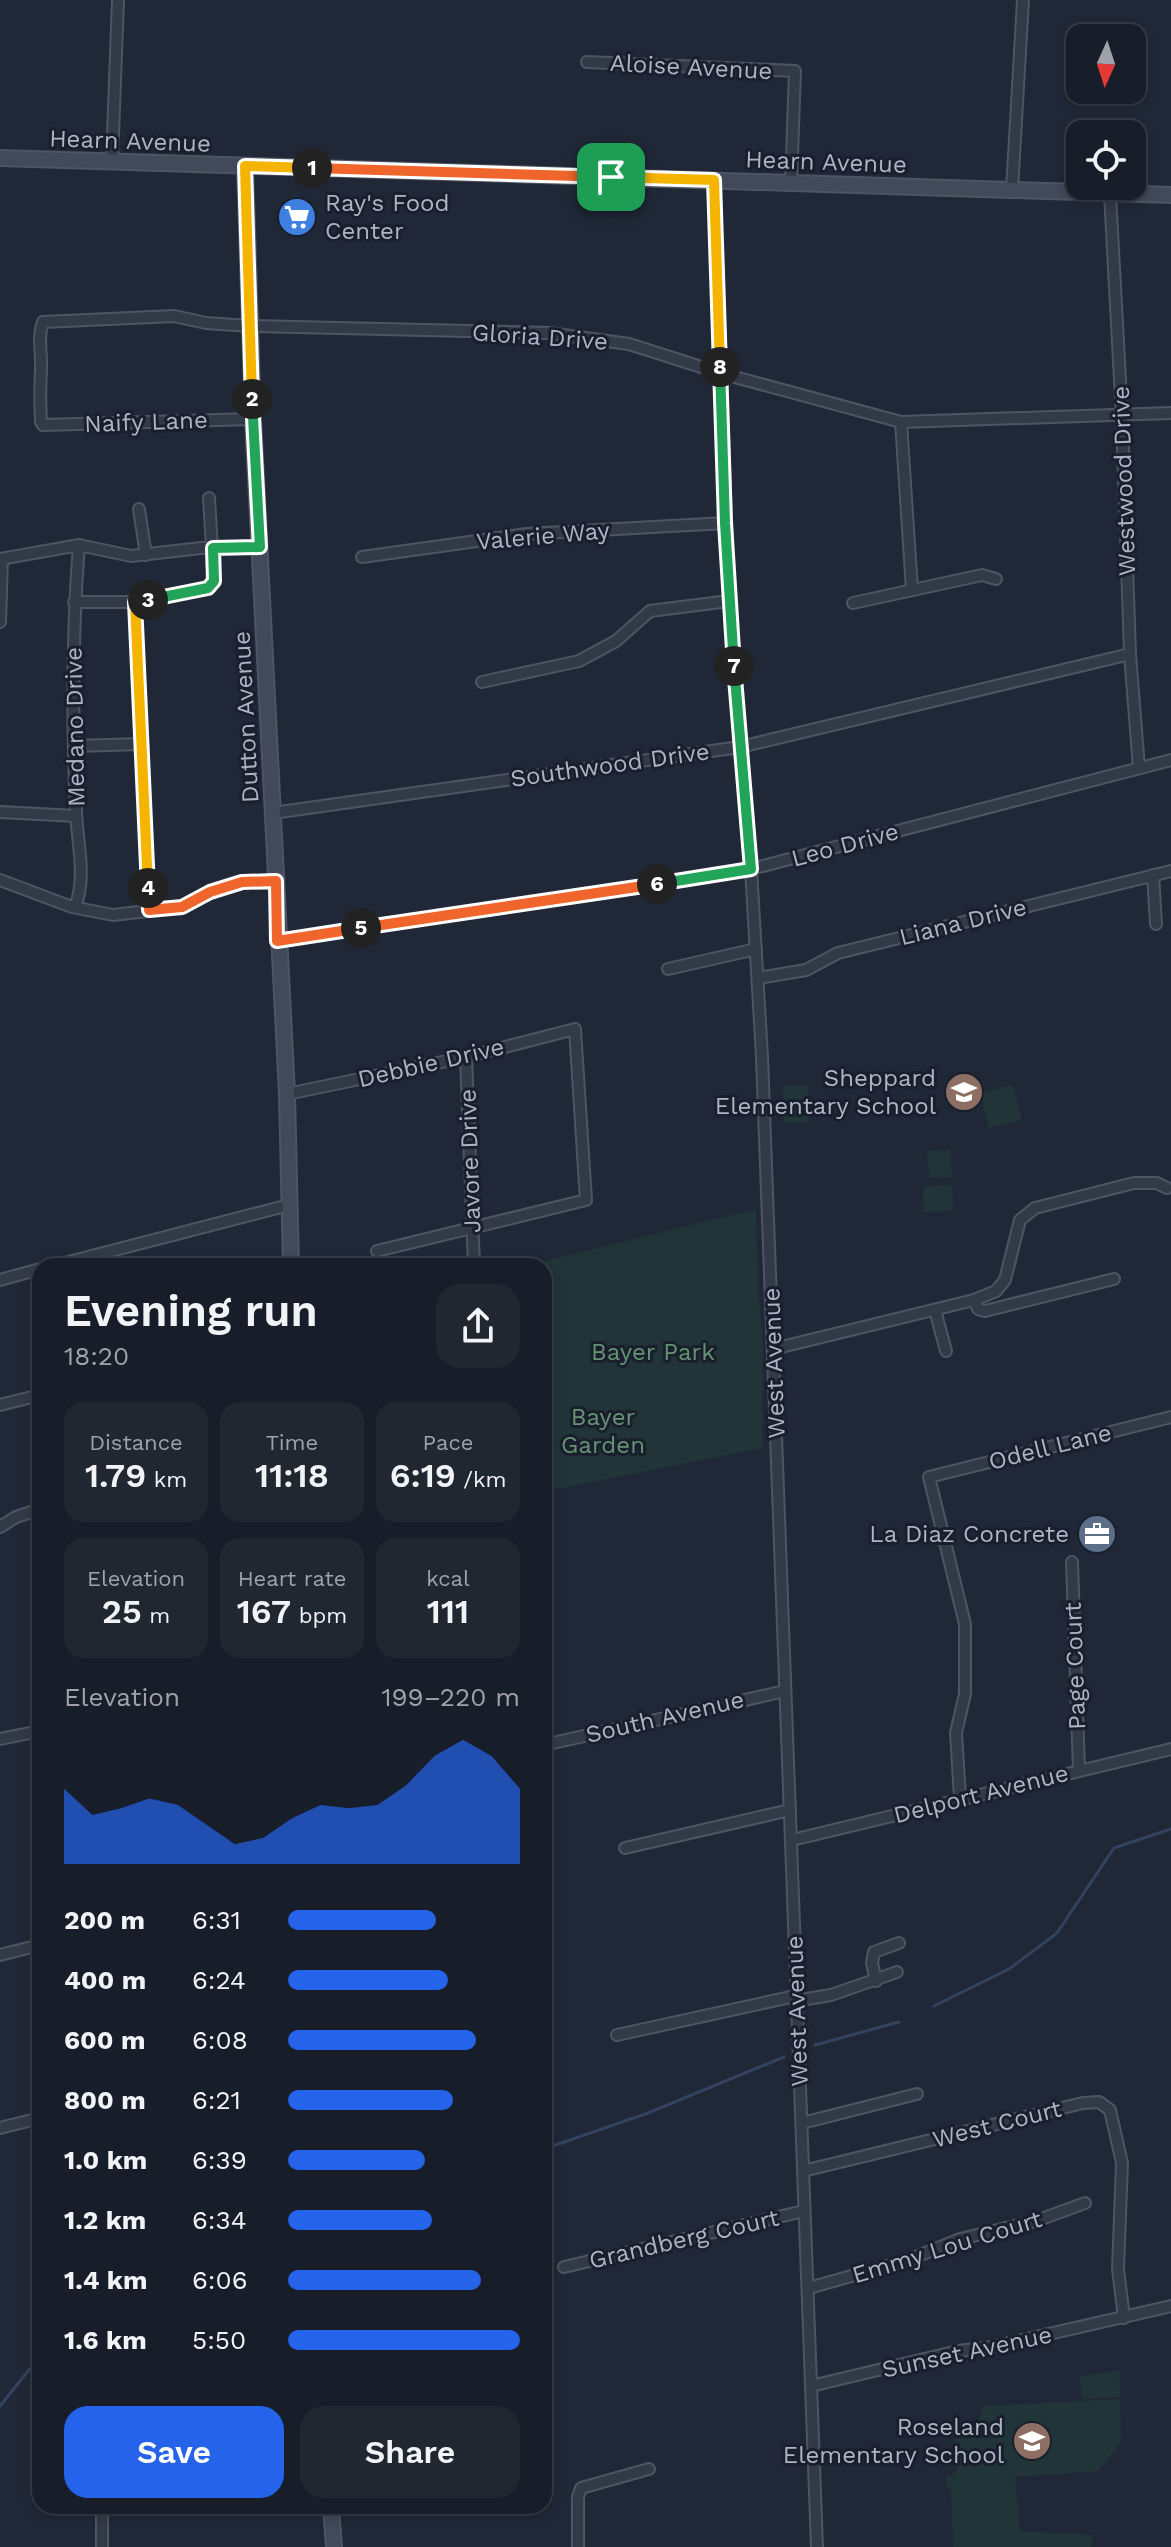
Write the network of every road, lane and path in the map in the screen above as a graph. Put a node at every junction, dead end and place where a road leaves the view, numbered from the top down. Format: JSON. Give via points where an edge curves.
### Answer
{"nodes":[{"id":1,"x":118,"y":0,"type":"edge"},
{"id":2,"x":1023,"y":0,"type":"edge"},
{"id":3,"x":587,"y":62,"type":"dead end"},
{"id":4,"x":0,"y":158,"type":"edge"},
{"id":5,"x":112,"y":162,"type":"junction"},
{"id":6,"x":245,"y":166,"type":"junction"},
{"id":7,"x":714,"y":180,"type":"junction"},
{"id":8,"x":791,"y":183,"type":"junction"},
{"id":9,"x":1012,"y":190,"type":"junction"},
{"id":10,"x":1066,"y":192,"type":"edge"},
{"id":11,"x":1146,"y":195,"type":"edge"},
{"id":12,"x":1171,"y":195,"type":"edge"},
{"id":13,"x":1110,"y":200,"type":"edge"},
{"id":14,"x":249,"y":326,"type":"junction"},
{"id":15,"x":720,"y":373,"type":"junction"},
{"id":16,"x":1171,"y":413,"type":"edge"},
{"id":17,"x":1122,"y":417,"type":"junction"},
{"id":18,"x":253,"y":419,"type":"junction"},
{"id":19,"x":41,"y":422,"type":"joint"},
{"id":20,"x":901,"y":422,"type":"junction"},
{"id":21,"x":209,"y":498,"type":"dead end"},
{"id":22,"x":139,"y":509,"type":"dead end"},
{"id":23,"x":725,"y":523,"type":"junction"},
{"id":24,"x":79,"y":545,"type":"junction"},
{"id":25,"x":260,"y":547,"type":"junction"},
{"id":26,"x":213,"y":548,"type":"junction"},
{"id":27,"x":146,"y":555,"type":"junction"},
{"id":28,"x":362,"y":557,"type":"dead end"},
{"id":29,"x":1,"y":559,"type":"edge"},
{"id":30,"x":996,"y":579,"type":"dead end"},
{"id":31,"x":912,"y":590,"type":"junction"},
{"id":32,"x":729,"y":601,"type":"junction"},
{"id":33,"x":74,"y":602,"type":"junction"},
{"id":34,"x":135,"y":602,"type":"junction"},
{"id":35,"x":853,"y":603,"type":"dead end"},
{"id":36,"x":0,"y":622,"type":"edge"},
{"id":37,"x":1130,"y":654,"type":"junction"},
{"id":38,"x":482,"y":682,"type":"dead end"},
{"id":39,"x":142,"y":744,"type":"junction"},
{"id":40,"x":75,"y":746,"type":"junction"},
{"id":41,"x":740,"y":747,"type":"junction"},
{"id":42,"x":1171,"y":760,"type":"edge"},
{"id":43,"x":1139,"y":768,"type":"junction"},
{"id":44,"x":0,"y":812,"type":"edge"},
{"id":45,"x":273,"y":813,"type":"junction"},
{"id":46,"x":76,"y":816,"type":"junction"},
{"id":47,"x":751,"y":869,"type":"junction"},
{"id":48,"x":1171,"y":871,"type":"edge"},
{"id":49,"x":1153,"y":875,"type":"junction"},
{"id":50,"x":0,"y":880,"type":"edge"},
{"id":51,"x":276,"y":881,"type":"junction"},
{"id":52,"x":75,"y":907,"type":"junction"},
{"id":53,"x":149,"y":910,"type":"junction"},
{"id":54,"x":1156,"y":924,"type":"dead end"},
{"id":55,"x":277,"y":941,"type":"junction"},
{"id":56,"x":756,"y":949,"type":"junction"},
{"id":57,"x":668,"y":969,"type":"dead end"},
{"id":58,"x":758,"y":978,"type":"junction"},
{"id":59,"x":466,"y":1057,"type":"junction"},
{"id":60,"x":287,"y":1094,"type":"junction"},
{"id":61,"x":1167,"y":1188,"type":"dead end"},
{"id":62,"x":289,"y":1205,"type":"junction"},
{"id":63,"x":472,"y":1229,"type":"junction"},
{"id":64,"x":377,"y":1251,"type":"dead end"},
{"id":65,"x":84,"y":1258,"type":"edge"},
{"id":66,"x":291,"y":1258,"type":"edge"},
{"id":67,"x":474,"y":1258,"type":"edge"},
{"id":68,"x":32,"y":1271,"type":"edge"},
{"id":69,"x":1114,"y":1279,"type":"dead end"},
{"id":70,"x":0,"y":1280,"type":"edge"},
{"id":71,"x":974,"y":1300,"type":"junction"},
{"id":72,"x":935,"y":1310,"type":"junction"},
{"id":73,"x":773,"y":1349,"type":"junction"},
{"id":74,"x":946,"y":1351,"type":"dead end"},
{"id":75,"x":32,"y":1397,"type":"edge"},
{"id":76,"x":0,"y":1405,"type":"edge"},
{"id":77,"x":1171,"y":1417,"type":"edge"},
{"id":78,"x":32,"y":1512,"type":"edge"},
{"id":79,"x":0,"y":1527,"type":"edge"},
{"id":80,"x":1072,"y":1562,"type":"dead end"},
{"id":81,"x":785,"y":1691,"type":"junction"},
{"id":82,"x":32,"y":1733,"type":"edge"},
{"id":83,"x":0,"y":1739,"type":"edge"},
{"id":84,"x":552,"y":1743,"type":"edge"},
{"id":85,"x":1171,"y":1749,"type":"edge"},
{"id":86,"x":1079,"y":1770,"type":"junction"},
{"id":87,"x":960,"y":1798,"type":"junction"},
{"id":88,"x":790,"y":1810,"type":"junction"},
{"id":89,"x":792,"y":1840,"type":"junction"},
{"id":90,"x":625,"y":1848,"type":"dead end"},
{"id":91,"x":899,"y":1943,"type":"dead end"},
{"id":92,"x":32,"y":1947,"type":"edge"},
{"id":93,"x":0,"y":1955,"type":"edge"},
{"id":94,"x":897,"y":1972,"type":"dead end"},
{"id":95,"x":876,"y":1981,"type":"junction"},
{"id":96,"x":795,"y":1999,"type":"junction"},
{"id":97,"x":617,"y":2035,"type":"dead end"},
{"id":98,"x":917,"y":2094,"type":"dead end"},
{"id":99,"x":32,"y":2120,"type":"edge"},
{"id":100,"x":802,"y":2123,"type":"junction"},
{"id":101,"x":0,"y":2128,"type":"edge"},
{"id":102,"x":803,"y":2171,"type":"junction"},
{"id":103,"x":1085,"y":2203,"type":"dead end"},
{"id":104,"x":804,"y":2211,"type":"junction"},
{"id":105,"x":564,"y":2267,"type":"dead end"},
{"id":106,"x":809,"y":2288,"type":"junction"},
{"id":107,"x":1171,"y":2306,"type":"edge"},
{"id":108,"x":1124,"y":2318,"type":"junction"},
{"id":109,"x":811,"y":2386,"type":"junction"},
{"id":110,"x":649,"y":2469,"type":"dead end"},
{"id":111,"x":102,"y":2514,"type":"edge"},
{"id":112,"x":332,"y":2514,"type":"edge"},
{"id":113,"x":102,"y":2547,"type":"edge"},
{"id":114,"x":334,"y":2547,"type":"edge"},
{"id":115,"x":578,"y":2547,"type":"edge"},
{"id":116,"x":817,"y":2547,"type":"edge"}],
"edges":[{"from":1,"to":5,"type":"street"},
{"from":2,"to":9,"type":"street"},
{"from":3,"to":8,"type":"street","name":"Aloise Avenue","via":[[795,71]]},
{"from":4,"to":5,"type":"main road","name":"Hearn Avenue"},
{"from":5,"to":6,"type":"main road","name":"Hearn Avenue"},
{"from":6,"to":7,"type":"main road","name":"Hearn Avenue"},
{"from":6,"to":14,"type":"main road","name":"Dutton Avenue"},
{"from":7,"to":8,"type":"main road","name":"Hearn Avenue"},
{"from":7,"to":15,"type":"street","name":"West Avenue"},
{"from":8,"to":9,"type":"main road","name":"Hearn Avenue"},
{"from":9,"to":10,"type":"main road","name":"Hearn Avenue"},
{"from":11,"to":12,"type":"main road","name":"Hearn Avenue"},
{"from":13,"to":17,"type":"street","name":"Westwood Drive"},
{"from":14,"to":15,"type":"street","name":"Gloria Drive","via":[[549,333],[629,344]]},
{"from":14,"to":18,"type":"main road","name":"Dutton Avenue"},
{"from":14,"to":19,"type":"street","name":"Gloria Drive","via":[[174,316],[43,322]]},
{"from":15,"to":20,"type":"street","name":"Gloria Drive"},
{"from":15,"to":23,"type":"street","name":"West Avenue"},
{"from":16,"to":17,"type":"street","name":"Gloria Drive"},
{"from":17,"to":20,"type":"street","name":"Gloria Drive"},
{"from":17,"to":37,"type":"street","name":"Westwood Drive"},
{"from":18,"to":19,"type":"street","name":"Naify Lane"},
{"from":18,"to":25,"type":"main road","name":"Dutton Avenue"},
{"from":20,"to":31,"type":"street"},
{"from":21,"to":26,"type":"street"},
{"from":22,"to":27,"type":"street"},
{"from":23,"to":28,"type":"street","name":"Valerie Way","via":[[527,534]]},
{"from":23,"to":32,"type":"street","name":"West Avenue"},
{"from":24,"to":27,"type":"street"},
{"from":24,"to":29,"type":"street"},
{"from":24,"to":33,"type":"street","name":"Medano Drive"},
{"from":25,"to":26,"type":"street"},
{"from":25,"to":45,"type":"main road","name":"Dutton Avenue"},
{"from":26,"to":27,"type":"street"},
{"from":26,"to":34,"type":"street","via":[[214,581],[208,588]]},
{"from":29,"to":36,"type":"street"},
{"from":30,"to":31,"type":"street","via":[[982,575]]},
{"from":31,"to":35,"type":"street"},
{"from":32,"to":38,"type":"street","via":[[650,611],[616,641],[579,661]]},
{"from":32,"to":41,"type":"street","name":"West Avenue"},
{"from":33,"to":34,"type":"street"},
{"from":33,"to":40,"type":"street","name":"Medano Drive"},
{"from":34,"to":39,"type":"street"},
{"from":37,"to":41,"type":"street","name":"Southwood Drive"},
{"from":37,"to":43,"type":"street","name":"Westwood Drive"},
{"from":39,"to":40,"type":"street"},
{"from":39,"to":53,"type":"street"},
{"from":40,"to":46,"type":"street","name":"Medano Drive"},
{"from":41,"to":45,"type":"street","name":"Southwood Drive"},
{"from":41,"to":47,"type":"street","name":"West Avenue"},
{"from":42,"to":43,"type":"street","name":"Leo Drive"},
{"from":43,"to":47,"type":"street","name":"Leo Drive"},
{"from":44,"to":46,"type":"street"},
{"from":45,"to":51,"type":"main road","name":"Dutton Avenue"},
{"from":46,"to":52,"type":"street","name":"Medano Drive","via":[[82,891]]},
{"from":47,"to":55,"type":"street","name":"Leo Drive"},
{"from":47,"to":56,"type":"street","name":"West Avenue"},
{"from":48,"to":49,"type":"street","name":"Liana Drive"},
{"from":49,"to":54,"type":"street"},
{"from":49,"to":58,"type":"street","name":"Liana Drive","via":[[838,953],[806,970]]},
{"from":50,"to":52,"type":"street"},
{"from":51,"to":53,"type":"street","via":[[242,882],[182,907]]},
{"from":51,"to":55,"type":"main road","name":"Dutton Avenue"},
{"from":52,"to":53,"type":"street","via":[[113,915]]},
{"from":55,"to":60,"type":"main road","name":"Dutton Avenue"},
{"from":56,"to":57,"type":"street"},
{"from":56,"to":58,"type":"street","name":"West Avenue"},
{"from":58,"to":73,"type":"street","name":"West Avenue"},
{"from":59,"to":60,"type":"street","name":"Debbie Drive"},
{"from":59,"to":63,"type":"street","name":"Javore Drive"},
{"from":59,"to":63,"type":"street","name":"Debbie Drive","via":[[575,1029],[586,1200]]},
{"from":60,"to":62,"type":"main road","name":"Dutton Avenue"},
{"from":61,"to":71,"type":"street","via":[[1134,1183],[1035,1208],[1017,1227],[1005,1280],[996,1291]]},
{"from":62,"to":65,"type":"street"},
{"from":62,"to":66,"type":"main road","name":"Dutton Avenue"},
{"from":63,"to":64,"type":"street"},
{"from":63,"to":67,"type":"street","name":"Javore Drive"},
{"from":68,"to":70,"type":"street"},
{"from":69,"to":71,"type":"street","via":[[995,1310],[982,1311]]},
{"from":71,"to":72,"type":"street"},
{"from":72,"to":73,"type":"street"},
{"from":72,"to":74,"type":"street"},
{"from":73,"to":81,"type":"street","name":"West Avenue"},
{"from":75,"to":76,"type":"street"},
{"from":77,"to":87,"type":"street","name":"Odell Lane","via":[[929,1477],[965,1624],[965,1694],[956,1733]]},
{"from":78,"to":79,"type":"street"},
{"from":80,"to":86,"type":"street","name":"Page Court"},
{"from":81,"to":84,"type":"street","name":"South Avenue"},
{"from":81,"to":88,"type":"street","name":"West Avenue"},
{"from":82,"to":83,"type":"street"},
{"from":85,"to":86,"type":"street","name":"Delport Avenue"},
{"from":86,"to":87,"type":"street","name":"Delport Avenue"},
{"from":87,"to":89,"type":"street","name":"Delport Avenue"},
{"from":88,"to":89,"type":"street","name":"West Avenue"},
{"from":88,"to":90,"type":"street"},
{"from":89,"to":96,"type":"street","name":"West Avenue"},
{"from":91,"to":95,"type":"street","via":[[874,1952]]},
{"from":92,"to":93,"type":"street"},
{"from":94,"to":95,"type":"street"},
{"from":95,"to":96,"type":"street"},
{"from":96,"to":97,"type":"street"},
{"from":96,"to":100,"type":"street","name":"West Avenue"},
{"from":98,"to":100,"type":"street"},
{"from":99,"to":101,"type":"street"},
{"from":100,"to":102,"type":"street","name":"West Avenue"},
{"from":102,"to":104,"type":"street","name":"West Avenue"},
{"from":102,"to":108,"type":"street","name":"West Court","via":[[1099,2102],[1110,2110],[1122,2163],[1118,2269]]},
{"from":103,"to":106,"type":"street","name":"Emmy Lou Court"},
{"from":104,"to":105,"type":"street","name":"Grandberg Court"},
{"from":104,"to":106,"type":"street","name":"West Avenue"},
{"from":106,"to":109,"type":"street","name":"West Avenue"},
{"from":107,"to":108,"type":"street","name":"Sunset Avenue"},
{"from":108,"to":109,"type":"street","name":"Sunset Avenue"},
{"from":109,"to":116,"type":"street","name":"West Avenue"},
{"from":110,"to":115,"type":"street","via":[[581,2488]]},
{"from":111,"to":113,"type":"street"},
{"from":112,"to":114,"type":"main road"}]}
